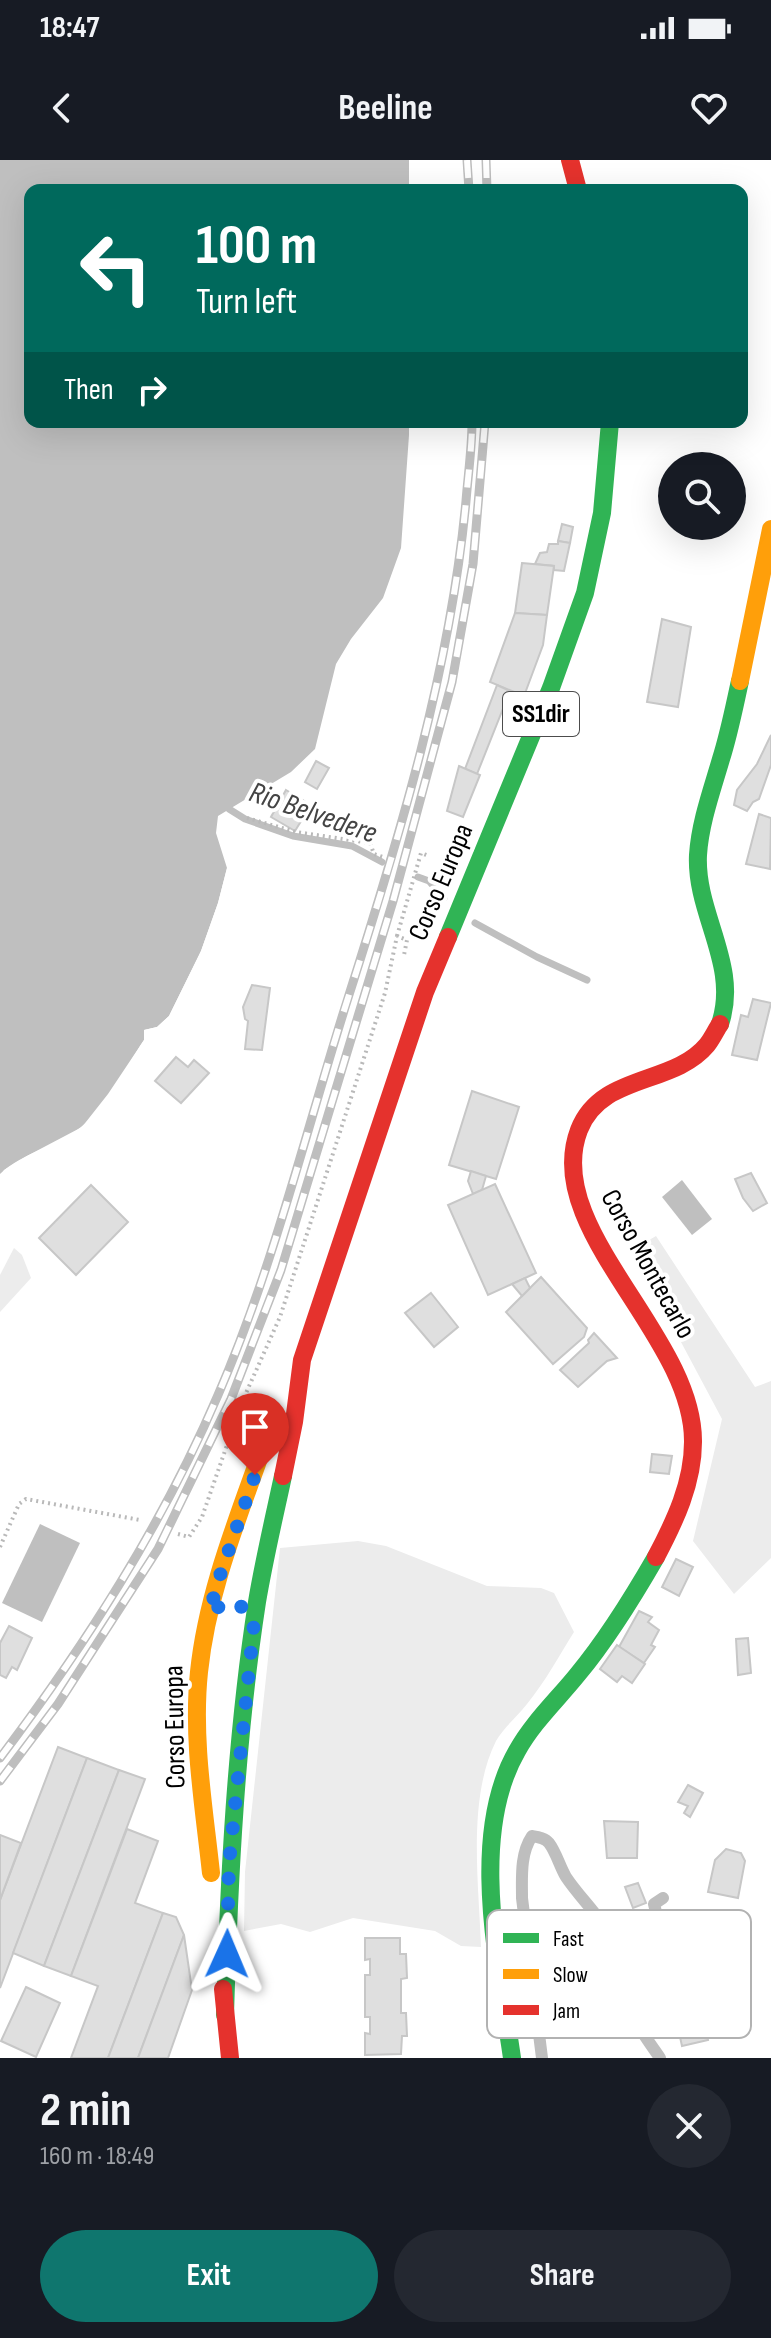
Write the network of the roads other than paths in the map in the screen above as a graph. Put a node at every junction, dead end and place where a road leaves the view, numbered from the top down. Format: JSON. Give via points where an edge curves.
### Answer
{"nodes":[{"id":1,"x":570,"y":160,"type":"edge"},
{"id":2,"x":576,"y":184,"type":"edge"},
{"id":3,"x":609,"y":428,"type":"edge"},
{"id":4,"x":771,"y":529,"type":"edge"},
{"id":5,"x":302,"y":1360,"type":"junction"},
{"id":6,"x":210,"y":1613,"type":"junction"},
{"id":7,"x":254,"y":1623,"type":"junction"},
{"id":8,"x":663,"y":1898,"type":"dead end"},
{"id":9,"x":495,"y":1910,"type":"edge"},
{"id":10,"x":524,"y":1910,"type":"edge"},
{"id":11,"x":593,"y":1910,"type":"edge"},
{"id":12,"x":655,"y":1910,"type":"edge"},
{"id":13,"x":225,"y":2015,"type":"junction"},
{"id":14,"x":510,"y":2038,"type":"edge"},
{"id":15,"x":540,"y":2038,"type":"edge"},
{"id":16,"x":648,"y":2038,"type":"edge"},
{"id":17,"x":230,"y":2058,"type":"edge"},
{"id":18,"x":512,"y":2058,"type":"edge"},
{"id":19,"x":542,"y":2058,"type":"edge"},
{"id":20,"x":660,"y":2058,"type":"edge"}],
"edges":[{"from":1,"to":2,"type":"main road"},
{"from":3,"to":5,"type":"main road","name":"Corso Europa","number":"SS1dir","via":[[602,513],[582,604],[425,992]]},
{"from":4,"to":9,"type":"main road","name":"Corso Montecarlo","via":[[698,854],[701,894],[726,982],[721,1022],[709,1044],[684,1064],[609,1092],[584,1120],[575,1147],[574,1185],[586,1218],[685,1393],[692,1423],[688,1483],[676,1516],[632,1594],[587,1663],[523,1742],[505,1776],[496,1816]]},
{"from":5,"to":6,"type":"main road","name":"Corso Europa","number":"SS1dir","via":[[279,1399]]},
{"from":5,"to":7,"type":"main road","name":"Corso Europa","number":"SS1dir","via":[[299,1402]]},
{"from":6,"to":7,"type":"main road","via":[[231,1602],[242,1606]]},
{"from":6,"to":13,"type":"main road","name":"Corso Europa","number":"SS1dir","via":[[197,1711]]},
{"from":7,"to":13,"type":"main road","name":"Corso Europa","number":"SS1dir","via":[[229,1864]]},
{"from":8,"to":12,"type":"lane","via":[[654,1904]]},
{"from":10,"to":11,"type":"lane","via":[[522,1872],[532,1836],[549,1843]]},
{"from":13,"to":17,"type":"main road","name":"Corso Europa","number":"SS1dir"},
{"from":14,"to":18,"type":"main road","name":"Corso Montecarlo"},
{"from":15,"to":19,"type":"lane"},
{"from":16,"to":20,"type":"lane"}]}
